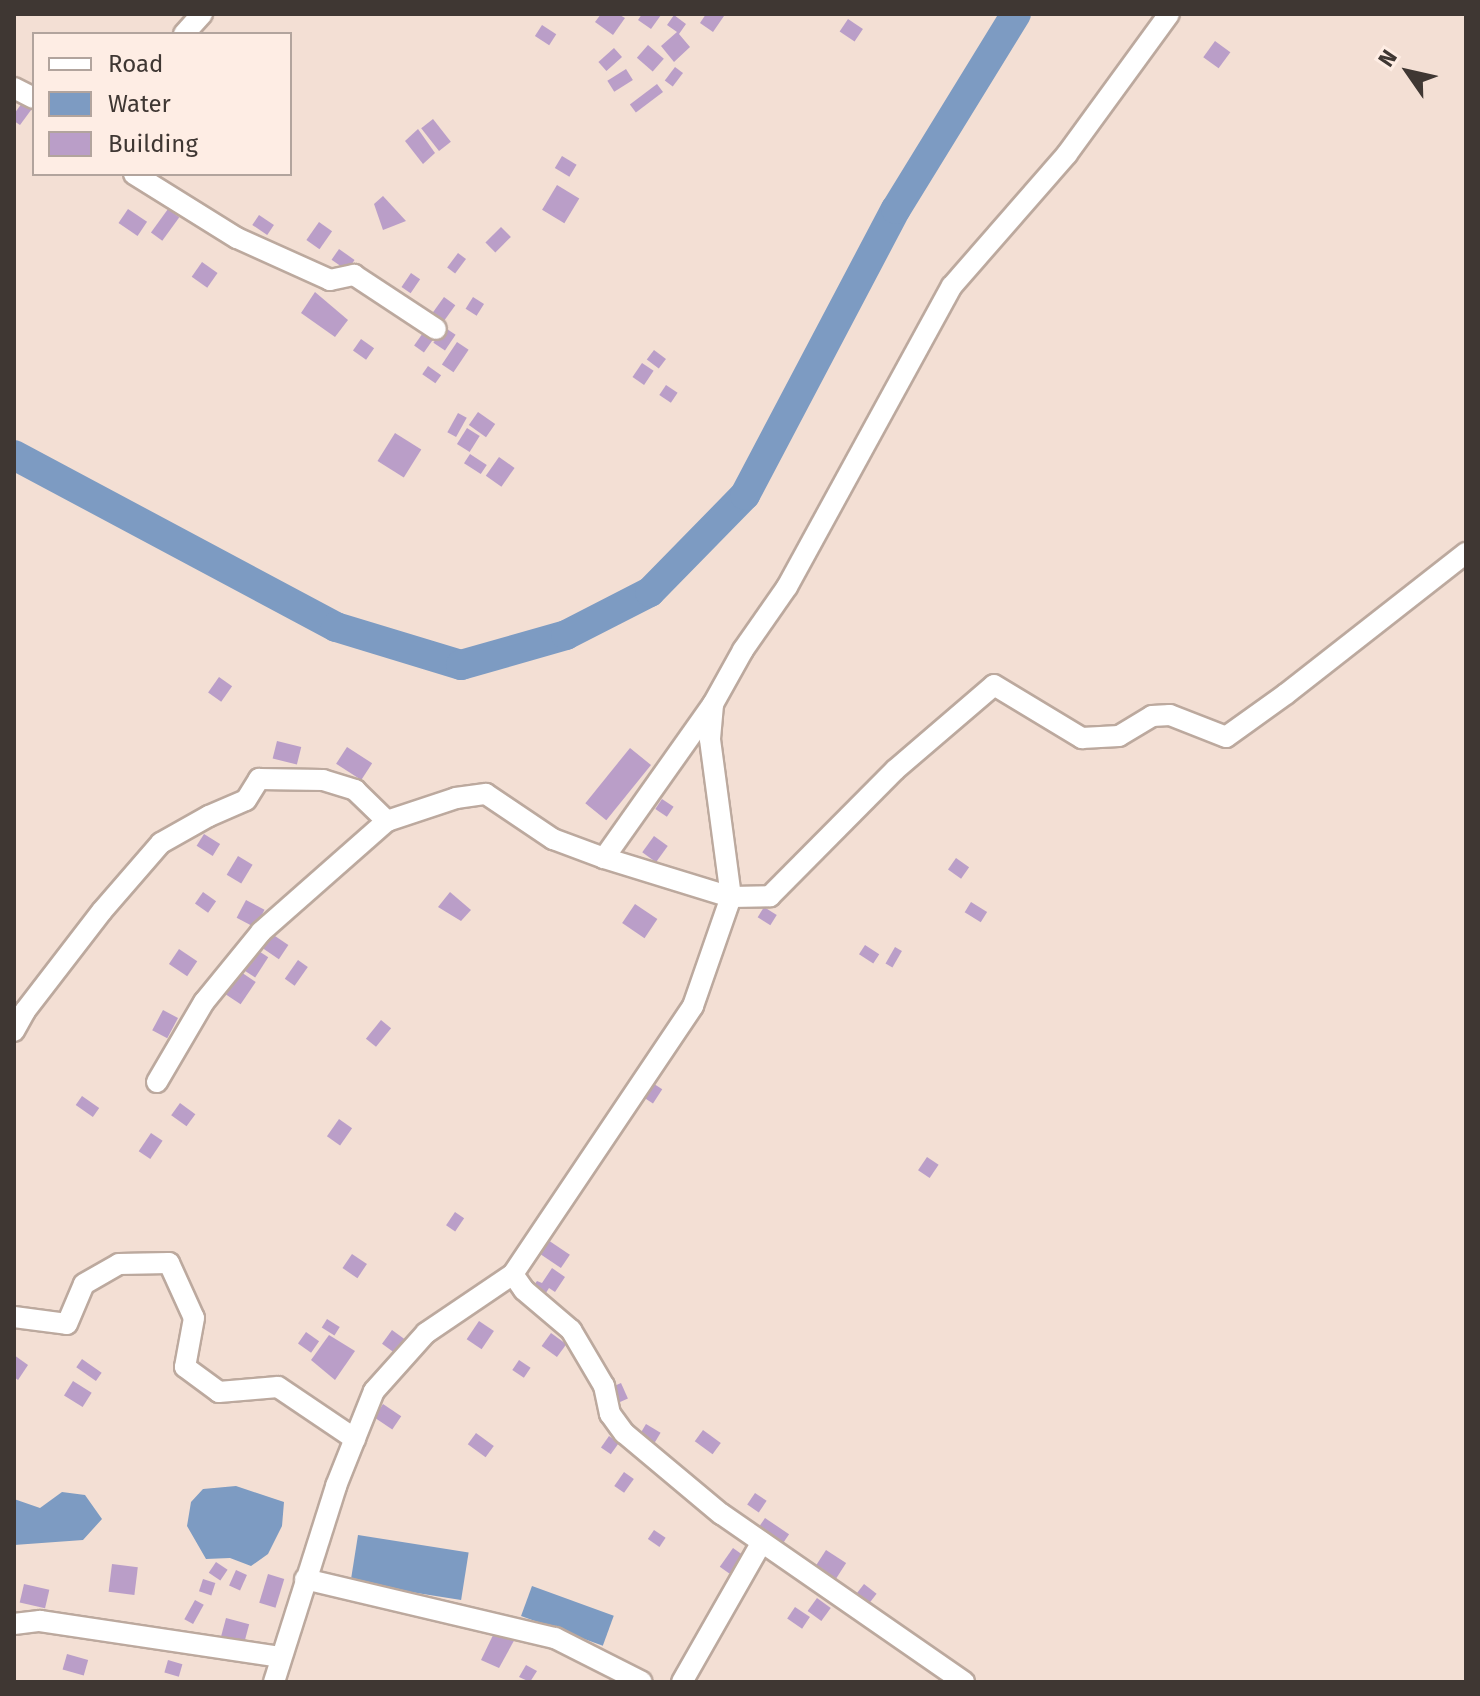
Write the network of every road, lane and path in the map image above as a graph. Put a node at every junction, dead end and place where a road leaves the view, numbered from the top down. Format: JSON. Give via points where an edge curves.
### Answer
{"nodes":[{"id":1,"x":202,"y":14,"type":"edge"},
{"id":2,"x":1169,"y":14,"type":"edge"},
{"id":3,"x":186,"y":32,"type":"edge"},
{"id":4,"x":14,"y":88,"type":"edge"},
{"id":5,"x":32,"y":97,"type":"edge"},
{"id":6,"x":137,"y":176,"type":"edge"},
{"id":7,"x":436,"y":329,"type":"dead end"},
{"id":8,"x":1466,"y":553,"type":"edge"},
{"id":9,"x":713,"y":704,"type":"junction"},
{"id":10,"x":387,"y":821,"type":"junction"},
{"id":11,"x":604,"y":858,"type":"junction"},
{"id":12,"x":731,"y":897,"type":"junction"},
{"id":13,"x":14,"y":1031,"type":"edge"},
{"id":14,"x":157,"y":1082,"type":"dead end"},
{"id":15,"x":513,"y":1274,"type":"junction"},
{"id":16,"x":14,"y":1317,"type":"edge"},
{"id":17,"x":355,"y":1439,"type":"junction"},
{"id":18,"x":762,"y":1542,"type":"junction"},
{"id":19,"x":305,"y":1579,"type":"junction"},
{"id":20,"x":14,"y":1624,"type":"edge"},
{"id":21,"x":281,"y":1657,"type":"junction"},
{"id":22,"x":274,"y":1682,"type":"edge"},
{"id":23,"x":642,"y":1682,"type":"edge"},
{"id":24,"x":682,"y":1682,"type":"edge"},
{"id":25,"x":964,"y":1682,"type":"edge"}],
"edges":[{"from":1,"to":3,"type":"street"},
{"from":2,"to":9,"type":"street","via":[[1067,154],[952,286],[787,587]]},
{"from":4,"to":5,"type":"street"},
{"from":6,"to":7,"type":"street","via":[[237,238],[330,280],[354,275]]},
{"from":8,"to":12,"type":"street","via":[[1226,737],[1170,715],[1152,716],[1119,736],[1082,738],[994,685],[895,770],[770,896]]},
{"from":9,"to":11,"type":"street"},
{"from":9,"to":12,"type":"street","via":[[710,739]]},
{"from":10,"to":11,"type":"street","via":[[456,798],[486,794],[553,839]]},
{"from":10,"to":13,"type":"street","via":[[355,790],[323,780],[259,779],[246,800],[161,843],[102,911]]},
{"from":10,"to":14,"type":"street","via":[[261,932],[204,1002]]},
{"from":11,"to":12,"type":"street"},
{"from":12,"to":15,"type":"street","via":[[693,1006]]},
{"from":15,"to":17,"type":"street","via":[[426,1333],[374,1391]]},
{"from":15,"to":18,"type":"street","via":[[571,1330],[624,1433]]},
{"from":16,"to":17,"type":"street","via":[[67,1324],[84,1284],[119,1264],[169,1263],[194,1318],[185,1367],[219,1392],[278,1387]]},
{"from":17,"to":19,"type":"street"},
{"from":18,"to":24,"type":"street"},
{"from":18,"to":25,"type":"street"},
{"from":19,"to":21,"type":"street"},
{"from":19,"to":23,"type":"street","via":[[555,1638]]},
{"from":20,"to":21,"type":"street","via":[[40,1621]]},
{"from":21,"to":22,"type":"street"}]}
